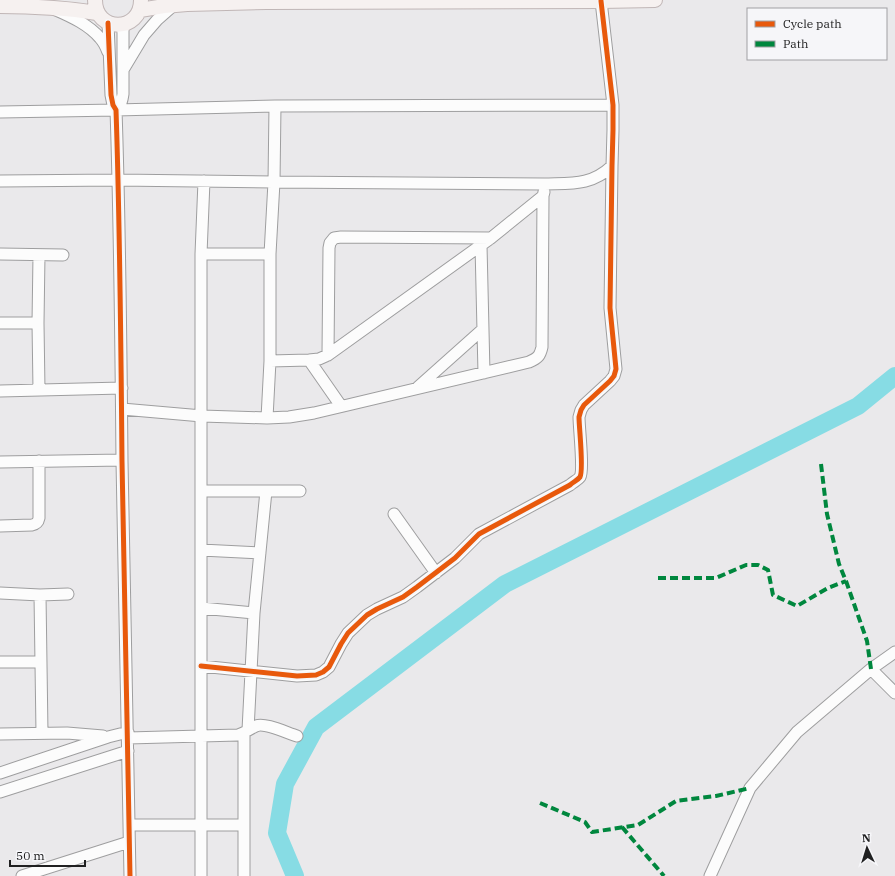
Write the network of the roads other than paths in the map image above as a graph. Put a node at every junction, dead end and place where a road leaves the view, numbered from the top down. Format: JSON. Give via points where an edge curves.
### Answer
{"nodes":[{"id":1,"x":655,"y":0,"type":"edge"},
{"id":2,"x":601,"y":1,"type":"junction"},
{"id":3,"x":141,"y":5,"type":"edge"},
{"id":4,"x":174,"y":5,"type":"junction"},
{"id":5,"x":0,"y":6,"type":"edge"},
{"id":6,"x":96,"y":6,"type":"edge"},
{"id":7,"x":52,"y":8,"type":"junction"},
{"id":8,"x":108,"y":23,"type":"junction"},
{"id":9,"x":124,"y":25,"type":"junction"},
{"id":10,"x":110,"y":54,"type":"junction"},
{"id":11,"x":123,"y":70,"type":"junction"},
{"id":12,"x":612,"y":105,"type":"junction"},
{"id":13,"x":275,"y":106,"type":"junction"},
{"id":14,"x":116,"y":110,"type":"junction"},
{"id":15,"x":0,"y":112,"type":"edge"},
{"id":16,"x":612,"y":166,"type":"junction"},
{"id":17,"x":118,"y":180,"type":"junction"},
{"id":18,"x":0,"y":181,"type":"edge"},
{"id":19,"x":204,"y":181,"type":"junction"},
{"id":20,"x":274,"y":182,"type":"junction"},
{"id":21,"x":544,"y":184,"type":"junction"},
{"id":22,"x":543,"y":196,"type":"junction"},
{"id":23,"x":491,"y":238,"type":"junction"},
{"id":24,"x":481,"y":245,"type":"junction"},
{"id":25,"x":0,"y":254,"type":"edge"},
{"id":26,"x":201,"y":254,"type":"junction"},
{"id":27,"x":270,"y":254,"type":"junction"},
{"id":28,"x":39,"y":255,"type":"junction"},
{"id":29,"x":63,"y":255,"type":"dead end"},
{"id":30,"x":0,"y":323,"type":"edge"},
{"id":31,"x":38,"y":323,"type":"junction"},
{"id":32,"x":483,"y":329,"type":"junction"},
{"id":33,"x":328,"y":355,"type":"junction"},
{"id":34,"x":309,"y":360,"type":"junction"},
{"id":35,"x":270,"y":361,"type":"junction"},
{"id":36,"x":484,"y":373,"type":"junction"},
{"id":37,"x":122,"y":388,"type":"junction"},
{"id":38,"x":416,"y":389,"type":"junction"},
{"id":39,"x":39,"y":390,"type":"junction"},
{"id":40,"x":0,"y":391,"type":"edge"},
{"id":41,"x":341,"y":406,"type":"junction"},
{"id":42,"x":122,"y":409,"type":"junction"},
{"id":43,"x":202,"y":416,"type":"junction"},
{"id":44,"x":267,"y":418,"type":"junction"},
{"id":45,"x":122,"y":460,"type":"junction"},
{"id":46,"x":39,"y":461,"type":"junction"},
{"id":47,"x":0,"y":462,"type":"edge"},
{"id":48,"x":201,"y":491,"type":"junction"},
{"id":49,"x":266,"y":491,"type":"junction"},
{"id":50,"x":300,"y":491,"type":"dead end"},
{"id":51,"x":394,"y":514,"type":"dead end"},
{"id":52,"x":0,"y":526,"type":"edge"},
{"id":53,"x":201,"y":550,"type":"junction"},
{"id":54,"x":260,"y":553,"type":"junction"},
{"id":55,"x":436,"y":572,"type":"junction"},
{"id":56,"x":0,"y":593,"type":"edge"},
{"id":57,"x":68,"y":594,"type":"dead end"},
{"id":58,"x":40,"y":595,"type":"junction"},
{"id":59,"x":201,"y":608,"type":"junction"},
{"id":60,"x":254,"y":613,"type":"junction"},
{"id":61,"x":895,"y":652,"type":"edge"},
{"id":62,"x":0,"y":662,"type":"edge"},
{"id":63,"x":41,"y":662,"type":"junction"},
{"id":64,"x":201,"y":666,"type":"junction"},
{"id":65,"x":871,"y":669,"type":"junction"},
{"id":66,"x":251,"y":671,"type":"junction"},
{"id":67,"x":895,"y":693,"type":"edge"},
{"id":68,"x":246,"y":732,"type":"junction"},
{"id":69,"x":42,"y":733,"type":"junction"},
{"id":70,"x":0,"y":734,"type":"edge"},
{"id":71,"x":128,"y":735,"type":"junction"},
{"id":72,"x":201,"y":736,"type":"junction"},
{"id":73,"x":297,"y":736,"type":"dead end"},
{"id":74,"x":108,"y":737,"type":"junction"},
{"id":75,"x":128,"y":751,"type":"junction"},
{"id":76,"x":0,"y":773,"type":"edge"},
{"id":77,"x":0,"y":792,"type":"edge"},
{"id":78,"x":129,"y":825,"type":"junction"},
{"id":79,"x":244,"y":825,"type":"junction"},
{"id":80,"x":201,"y":826,"type":"junction"},
{"id":81,"x":129,"y":842,"type":"junction"},
{"id":82,"x":43,"y":873,"type":"edge"},
{"id":83,"x":22,"y":876,"type":"edge"},
{"id":84,"x":130,"y":876,"type":"edge"},
{"id":85,"x":201,"y":876,"type":"edge"},
{"id":86,"x":244,"y":876,"type":"edge"},
{"id":87,"x":710,"y":876,"type":"edge"}],
"edges":[{"from":1,"to":2,"type":"main road"},
{"from":2,"to":4,"type":"main road","via":[[266,2]]},
{"from":2,"to":12,"type":"street"},
{"from":3,"to":4,"type":"main road"},
{"from":3,"to":9,"type":"main road","via":[[136,16]]},
{"from":4,"to":11,"type":"street","via":[[144,35]]},
{"from":5,"to":7,"type":"main road"},
{"from":6,"to":7,"type":"main road"},
{"from":6,"to":8,"type":"main road","via":[[102,19]]},
{"from":7,"to":10,"type":"street","via":[[95,32]]},
{"from":8,"to":9,"type":"main road"},
{"from":8,"to":10,"type":"street"},
{"from":9,"to":11,"type":"street"},
{"from":10,"to":14,"type":"street","via":[[112,100]]},
{"from":11,"to":14,"type":"street","via":[[122,100]]},
{"from":12,"to":13,"type":"street"},
{"from":12,"to":16,"type":"street"},
{"from":13,"to":14,"type":"street"},
{"from":13,"to":20,"type":"street"},
{"from":14,"to":15,"type":"street"},
{"from":14,"to":17,"type":"street"},
{"from":16,"to":21,"type":"street","via":[[597,177],[580,182]]},
{"from":16,"to":55,"type":"street","via":[[610,319],[616,369],[614,376],[584,405],[578,417],[581,476],[570,485],[479,534],[455,558]]},
{"from":17,"to":18,"type":"street"},
{"from":17,"to":19,"type":"street"},
{"from":17,"to":37,"type":"street"},
{"from":19,"to":20,"type":"street"},
{"from":19,"to":26,"type":"street"},
{"from":20,"to":21,"type":"street"},
{"from":20,"to":27,"type":"street"},
{"from":21,"to":22,"type":"street"},
{"from":22,"to":23,"type":"street"},
{"from":22,"to":36,"type":"street","via":[[540,354],[529,362]]},
{"from":23,"to":24,"type":"street"},
{"from":23,"to":33,"type":"street","via":[[334,238],[329,248]]},
{"from":24,"to":32,"type":"street"},
{"from":24,"to":33,"type":"street"},
{"from":25,"to":28,"type":"street"},
{"from":26,"to":27,"type":"street"},
{"from":26,"to":43,"type":"street"},
{"from":27,"to":35,"type":"street"},
{"from":28,"to":29,"type":"street"},
{"from":28,"to":31,"type":"street"},
{"from":30,"to":31,"type":"street"},
{"from":31,"to":39,"type":"street"},
{"from":32,"to":36,"type":"street"},
{"from":32,"to":38,"type":"street"},
{"from":33,"to":34,"type":"street"},
{"from":34,"to":35,"type":"street"},
{"from":34,"to":41,"type":"street"},
{"from":35,"to":44,"type":"street"},
{"from":36,"to":38,"type":"street"},
{"from":37,"to":39,"type":"street"},
{"from":37,"to":42,"type":"street"},
{"from":38,"to":41,"type":"street"},
{"from":39,"to":40,"type":"street"},
{"from":41,"to":44,"type":"street","via":[[308,414]]},
{"from":42,"to":43,"type":"street"},
{"from":42,"to":45,"type":"street"},
{"from":43,"to":44,"type":"street"},
{"from":43,"to":48,"type":"street"},
{"from":45,"to":46,"type":"street"},
{"from":45,"to":71,"type":"street"},
{"from":46,"to":47,"type":"street"},
{"from":46,"to":52,"type":"street","via":[[38,522],[32,525]]},
{"from":48,"to":49,"type":"street"},
{"from":48,"to":53,"type":"street"},
{"from":49,"to":50,"type":"street"},
{"from":49,"to":54,"type":"street"},
{"from":51,"to":55,"type":"street"},
{"from":53,"to":54,"type":"street"},
{"from":53,"to":59,"type":"street"},
{"from":54,"to":60,"type":"street"},
{"from":55,"to":66,"type":"street","via":[[403,596],[367,615],[348,633],[329,667],[323,672],[296,676]]},
{"from":56,"to":58,"type":"street"},
{"from":57,"to":58,"type":"street"},
{"from":58,"to":63,"type":"street"},
{"from":59,"to":60,"type":"street"},
{"from":59,"to":64,"type":"street"},
{"from":60,"to":66,"type":"street"},
{"from":61,"to":65,"type":"street"},
{"from":62,"to":63,"type":"street"},
{"from":63,"to":69,"type":"street"},
{"from":64,"to":66,"type":"street"},
{"from":64,"to":72,"type":"street"},
{"from":65,"to":67,"type":"street"},
{"from":65,"to":87,"type":"street","via":[[797,732],[750,788]]},
{"from":66,"to":68,"type":"street"},
{"from":68,"to":72,"type":"street","via":[[238,735]]},
{"from":68,"to":73,"type":"street","via":[[257,725],[262,725]]},
{"from":68,"to":79,"type":"street"},
{"from":69,"to":70,"type":"street"},
{"from":69,"to":74,"type":"street"},
{"from":71,"to":72,"type":"street"},
{"from":71,"to":74,"type":"street"},
{"from":71,"to":75,"type":"street"},
{"from":72,"to":80,"type":"street"},
{"from":74,"to":76,"type":"street"},
{"from":75,"to":77,"type":"street"},
{"from":75,"to":78,"type":"street"},
{"from":78,"to":80,"type":"street"},
{"from":78,"to":81,"type":"street"},
{"from":79,"to":80,"type":"street"},
{"from":79,"to":86,"type":"street"},
{"from":80,"to":85,"type":"street"},
{"from":81,"to":82,"type":"street"},
{"from":81,"to":84,"type":"street"},
{"from":82,"to":83,"type":"street"}]}
